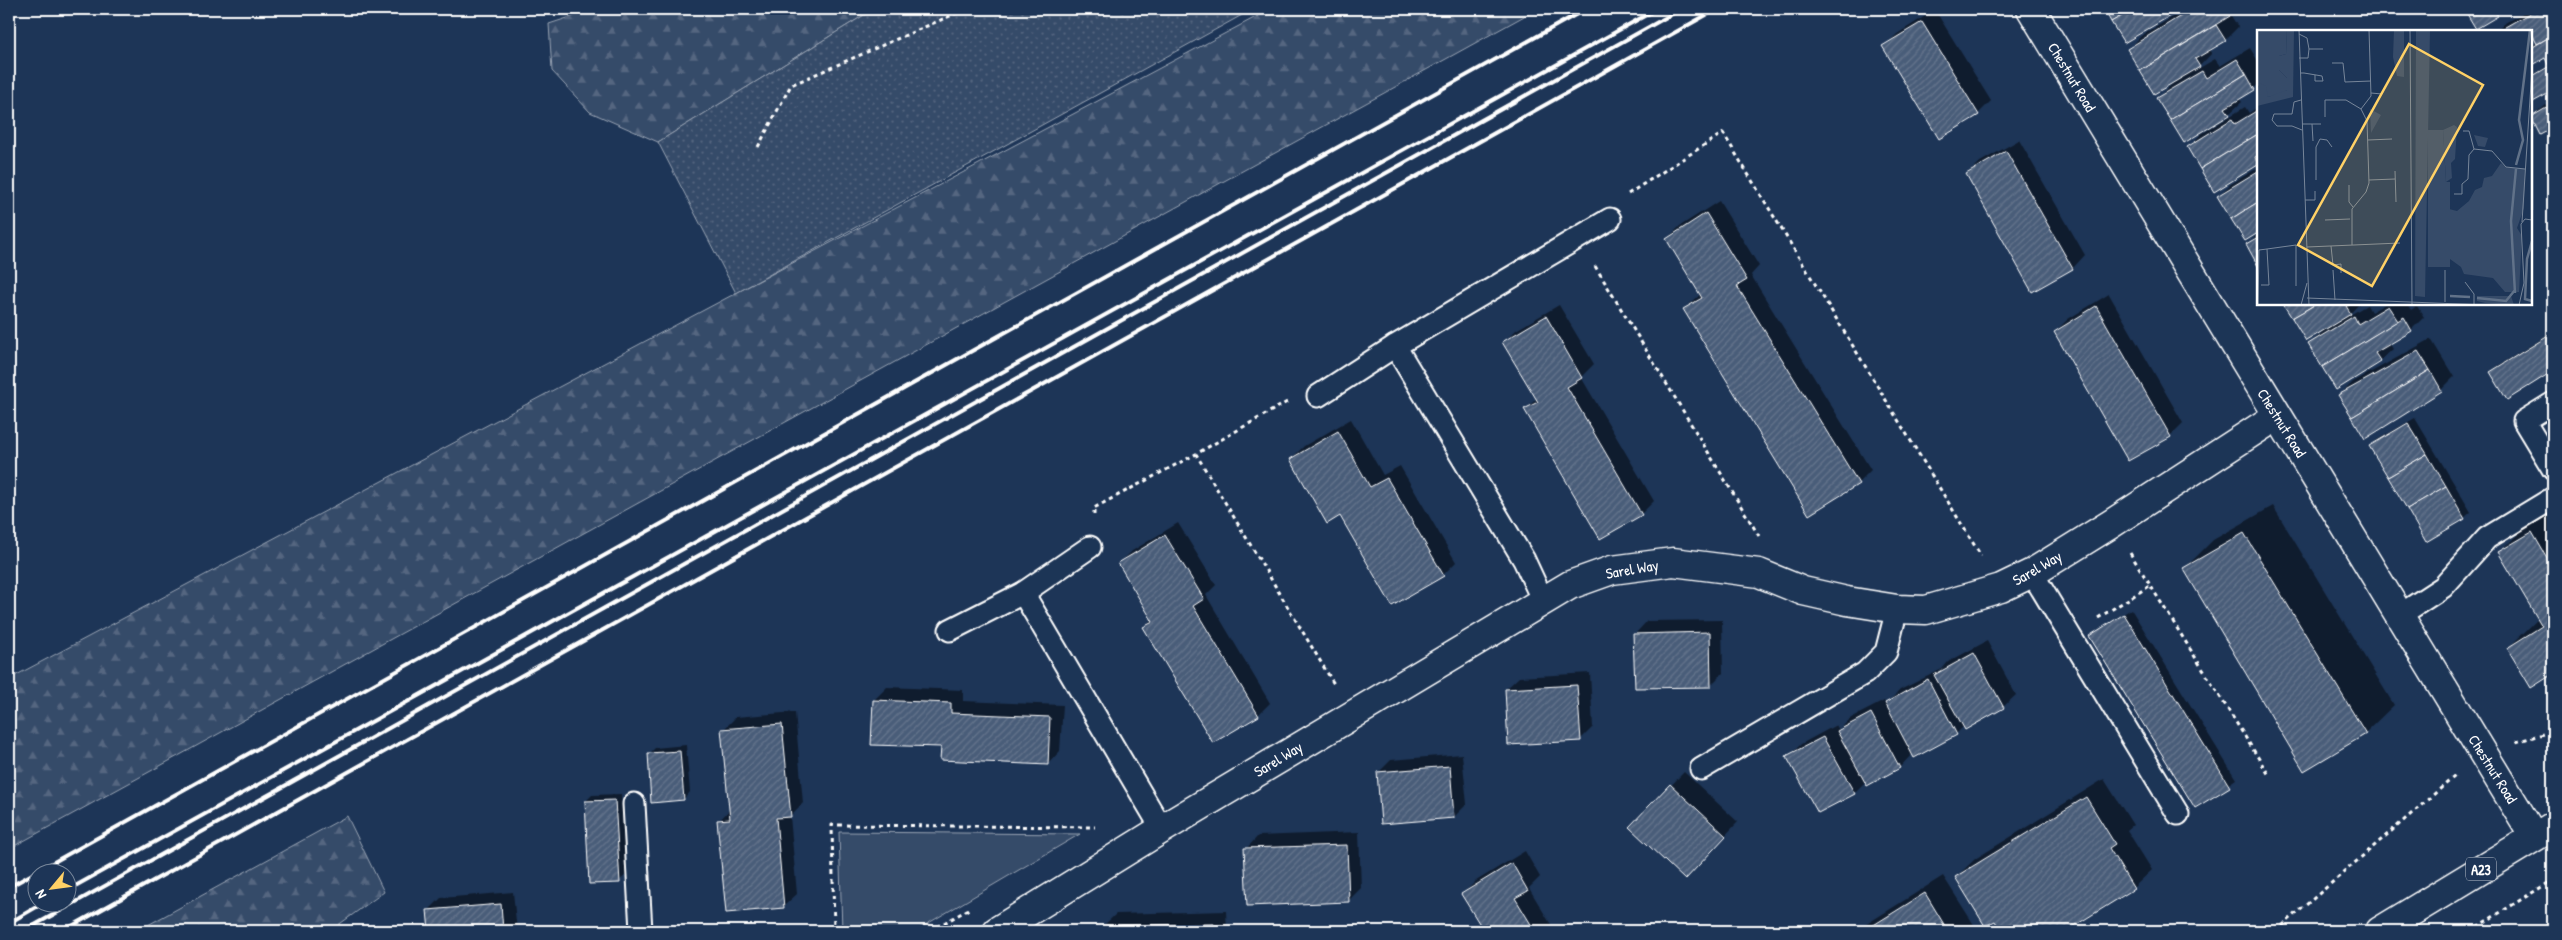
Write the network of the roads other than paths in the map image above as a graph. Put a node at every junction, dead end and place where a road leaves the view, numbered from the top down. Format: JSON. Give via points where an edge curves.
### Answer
{"nodes":[{"id":1,"x":2031,"y":9,"type":"edge"},
{"id":2,"x":1610,"y":219,"type":"road end"},
{"id":3,"x":1395,"y":346,"type":"junction"},
{"id":4,"x":1318,"y":396,"type":"road end"},
{"id":5,"x":2553,"y":403,"type":"edge"},
{"id":6,"x":2277,"y":416,"type":"junction"},
{"id":7,"x":2553,"y":469,"type":"edge"},
{"id":8,"x":2553,"y":498,"type":"edge"},
{"id":9,"x":1090,"y":547,"type":"road end"},
{"id":10,"x":2032,"y":573,"type":"junction"},
{"id":11,"x":1023,"y":593,"type":"junction"},
{"id":12,"x":1542,"y":601,"type":"junction"},
{"id":13,"x":1897,"y":609,"type":"junction"},
{"id":14,"x":2400,"y":615,"type":"junction"},
{"id":15,"x":950,"y":630,"type":"dead end"},
{"id":16,"x":1701,"y":769,"type":"dead end"},
{"id":17,"x":634,"y":804,"type":"dead end"},
{"id":18,"x":2178,"y":814,"type":"dead end"},
{"id":19,"x":1162,"y":829,"type":"junction"},
{"id":20,"x":2544,"y":831,"type":"edge"},
{"id":21,"x":641,"y":931,"type":"edge"},
{"id":22,"x":997,"y":931,"type":"edge"},
{"id":23,"x":2380,"y":931,"type":"edge"}],
"edges":[{"from":1,"to":6,"type":"street","name":"Chestnut Road"},
{"from":2,"to":3,"type":"lane"},
{"from":3,"to":4,"type":"lane"},
{"from":3,"to":12,"type":"lane","via":[[1524,560]]},
{"from":5,"to":7,"type":"lane","via":[[2524,421]]},
{"from":6,"to":10,"type":"street","name":"Sarel Way"},
{"from":6,"to":14,"type":"street","name":"Chestnut Road"},
{"from":8,"to":14,"type":"lane","via":[[2487,538],[2444,587]]},
{"from":9,"to":11,"type":"lane"},
{"from":10,"to":13,"type":"street","name":"Sarel Way","via":[[2001,588],[1926,610]]},
{"from":10,"to":18,"type":"lane"},
{"from":11,"to":15,"type":"lane"},
{"from":11,"to":19,"type":"lane"},
{"from":12,"to":13,"type":"street","name":"Sarel Way","via":[[1570,585],[1612,570],[1673,562],[1759,573],[1803,591]]},
{"from":12,"to":19,"type":"street","name":"Sarel Way"},
{"from":13,"to":16,"type":"lane","via":[[1886,652],[1865,673]]},
{"from":14,"to":20,"type":"street","name":"Chestnut Road","via":[[2480,750]]},
{"from":17,"to":21,"type":"lane"},
{"from":19,"to":22,"type":"street","name":"Sarel Way"},
{"from":20,"to":23,"type":"street","number":"A23"}]}
